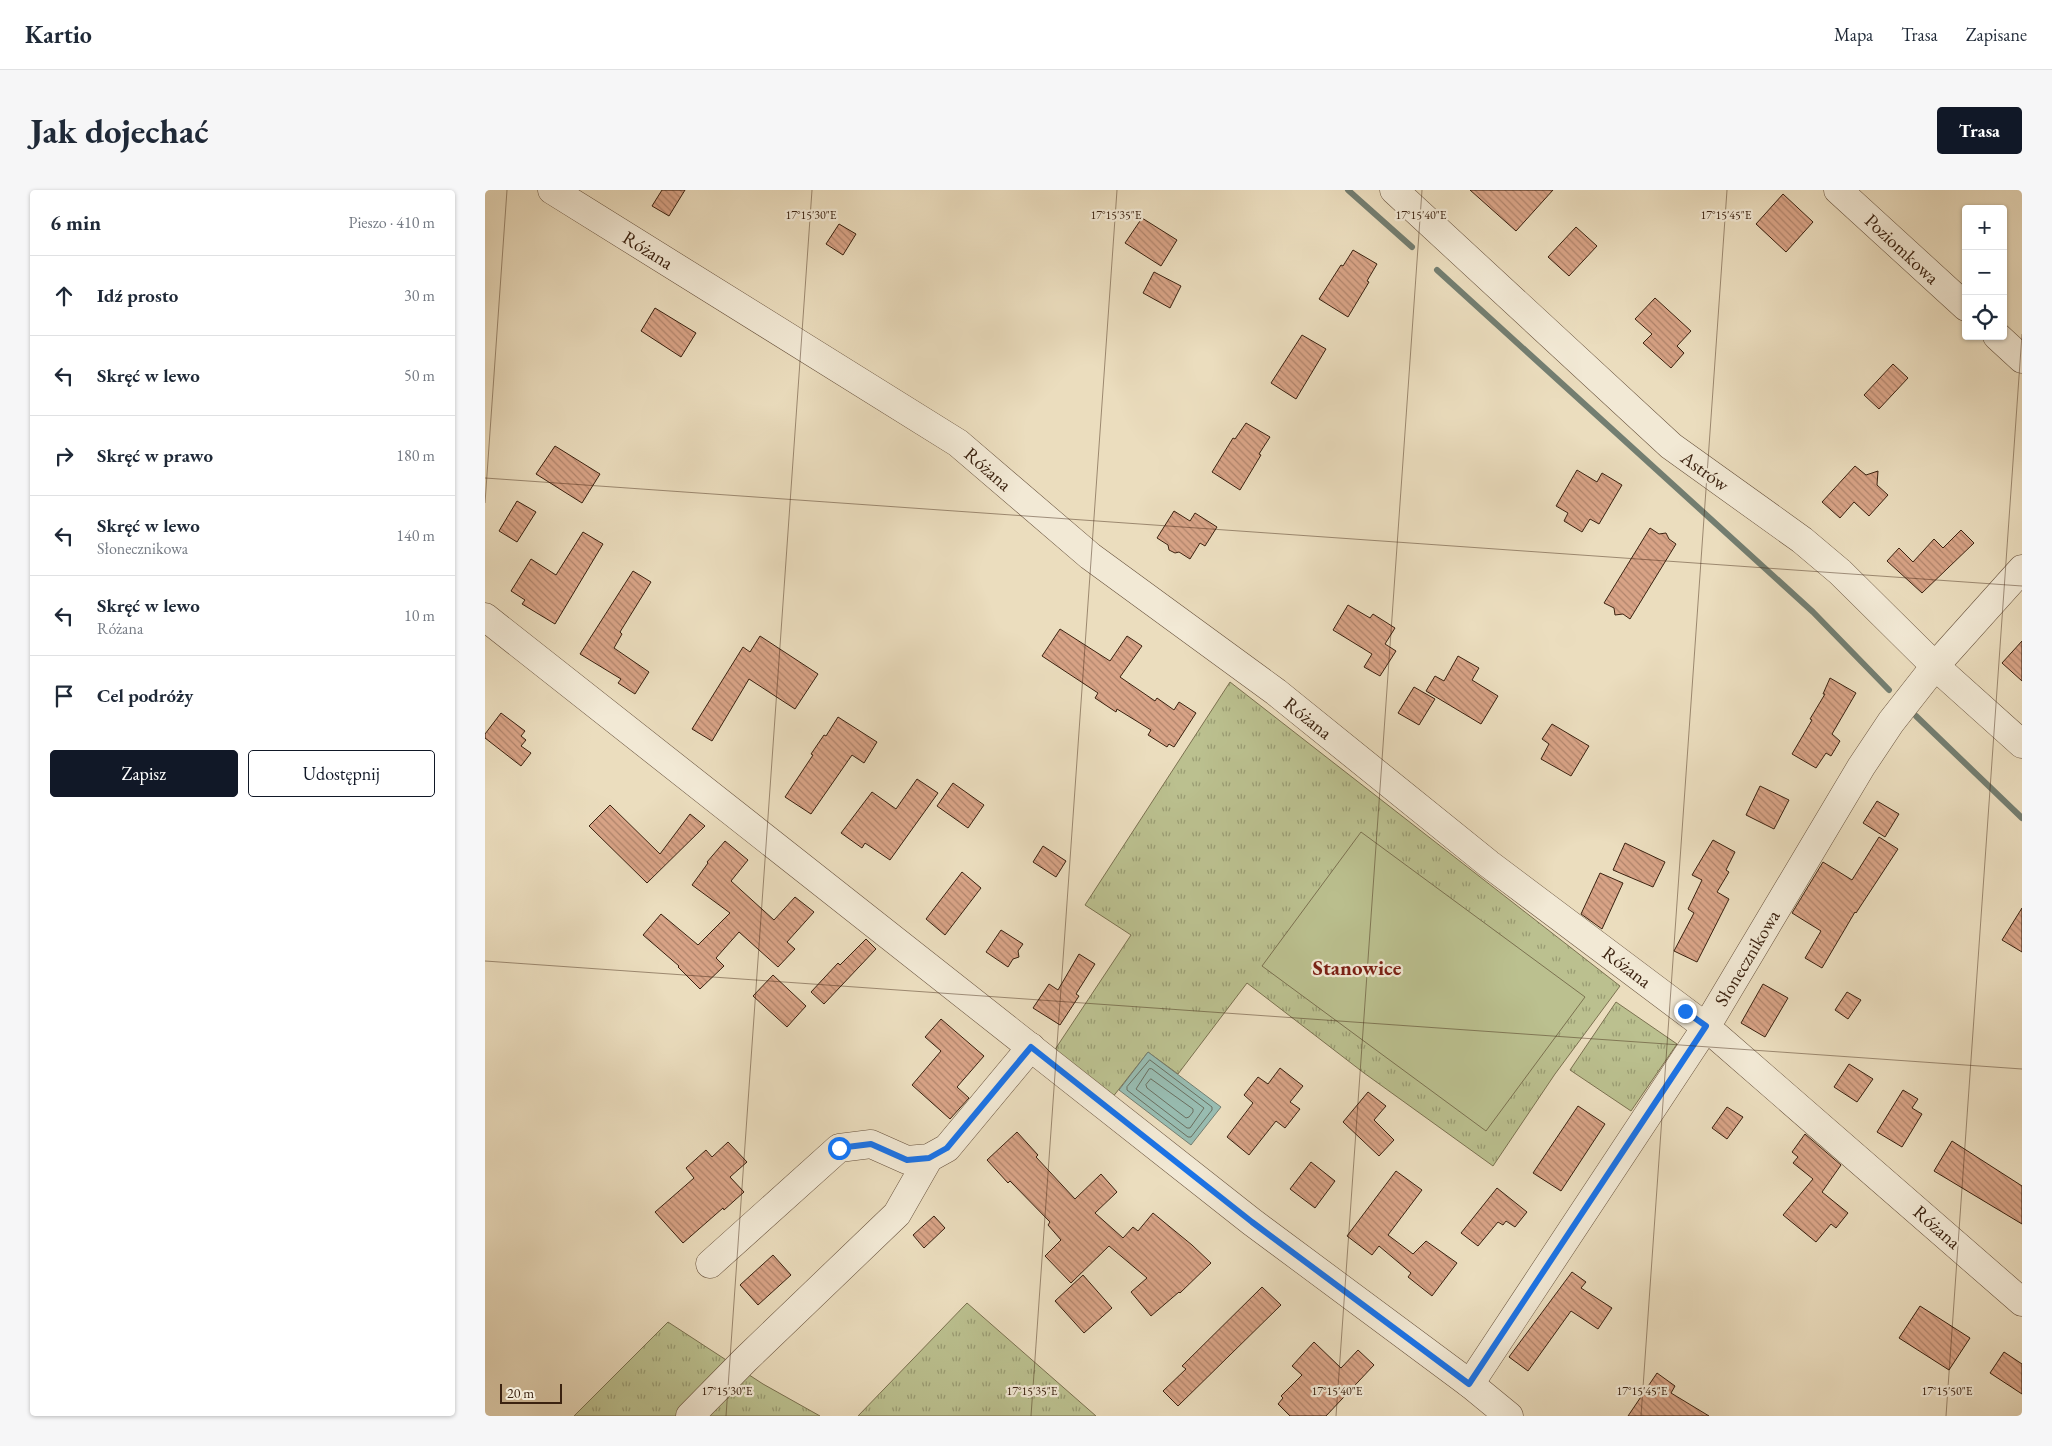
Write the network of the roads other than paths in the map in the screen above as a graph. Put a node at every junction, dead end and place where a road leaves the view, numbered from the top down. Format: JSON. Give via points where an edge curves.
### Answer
{"nodes":[{"id":1,"x":552,"y":190,"type":"edge"},
{"id":2,"x":1394,"y":190,"type":"edge"},
{"id":3,"x":1838,"y":190,"type":"edge"},
{"id":4,"x":1962,"y":303,"type":"edge"},
{"id":5,"x":2001,"y":340,"type":"edge"},
{"id":6,"x":2022,"y":359,"type":"edge"},
{"id":7,"x":2022,"y":569,"type":"edge"},
{"id":8,"x":485,"y":617,"type":"edge"},
{"id":9,"x":1935,"y":666,"type":"junction"},
{"id":10,"x":2022,"y":744,"type":"edge"},
{"id":11,"x":1706,"y":1026,"type":"junction"},
{"id":12,"x":1031,"y":1047,"type":"junction"},
{"id":13,"x":929,"y":1158,"type":"junction"},
{"id":14,"x":710,"y":1264,"type":"dead end"},
{"id":15,"x":2022,"y":1302,"type":"edge"},
{"id":16,"x":1469,"y":1384,"type":"junction"},
{"id":17,"x":690,"y":1416,"type":"edge"},
{"id":18,"x":1509,"y":1416,"type":"edge"}],
"edges":[{"from":1,"to":11,"type":"street","name":"Różana","via":[[958,444],[1089,556],[1276,692],[1489,864]]},
{"from":2,"to":9,"type":"street","name":"Astrów","via":[[1671,446],[1803,540]]},
{"from":3,"to":4,"type":"street","name":"Poziomkowa"},
{"from":5,"to":6,"type":"street"},
{"from":7,"to":9,"type":"street","name":"Słonecznikowa"},
{"from":8,"to":12,"type":"street"},
{"from":9,"to":10,"type":"street","name":"Astrów"},
{"from":9,"to":11,"type":"street","name":"Słonecznikowa","via":[[1861,767]]},
{"from":11,"to":15,"type":"street","name":"Różana"},
{"from":11,"to":16,"type":"street","name":"Słonecznikowa"},
{"from":12,"to":13,"type":"street","via":[[947,1148]]},
{"from":12,"to":16,"type":"street","via":[[1252,1222]]},
{"from":13,"to":14,"type":"street","via":[[907,1160],[871,1144],[839,1148]]},
{"from":13,"to":17,"type":"street","via":[[897,1214]]},
{"from":16,"to":18,"type":"street"}]}
